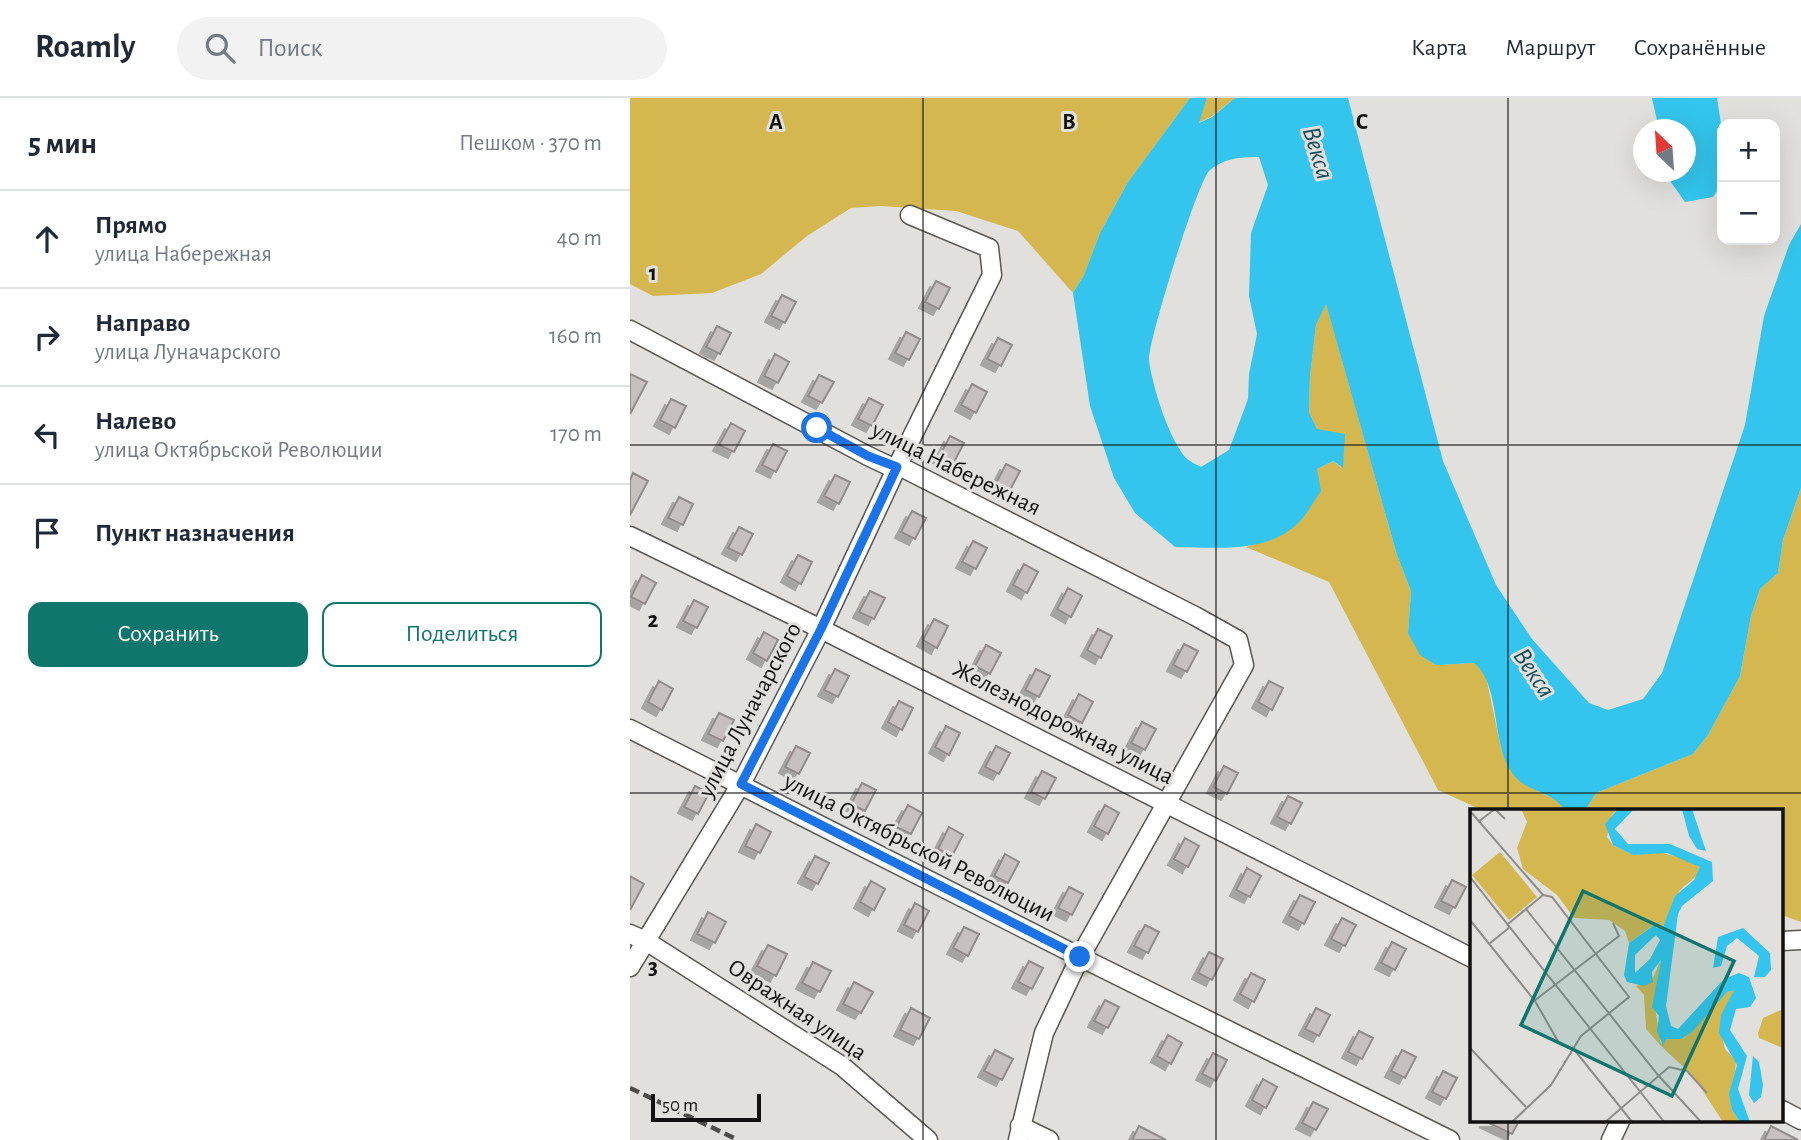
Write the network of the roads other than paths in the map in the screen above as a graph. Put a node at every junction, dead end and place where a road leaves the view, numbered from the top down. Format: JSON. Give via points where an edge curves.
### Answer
{"nodes":[{"id":1,"x":910,"y":215,"type":"dead end"},
{"id":2,"x":630,"y":330,"type":"edge"},
{"id":3,"x":897,"y":467,"type":"junction"},
{"id":4,"x":630,"y":536,"type":"edge"},
{"id":5,"x":821,"y":629,"type":"junction"},
{"id":6,"x":630,"y":729,"type":"edge"},
{"id":7,"x":741,"y":784,"type":"junction"},
{"id":8,"x":1167,"y":803,"type":"junction"},
{"id":9,"x":638,"y":937,"type":"edge"},
{"id":10,"x":1080,"y":957,"type":"junction"},
{"id":11,"x":1470,"y":957,"type":"edge"},
{"id":12,"x":630,"y":967,"type":"edge"},
{"id":13,"x":1784,"y":1111,"type":"edge"},
{"id":14,"x":1801,"y":1119,"type":"edge"},
{"id":15,"x":1620,"y":1122,"type":"edge"},
{"id":16,"x":1019,"y":1133,"type":"edge"},
{"id":17,"x":928,"y":1140,"type":"edge"},
{"id":18,"x":1049,"y":1140,"type":"edge"},
{"id":19,"x":1450,"y":1140,"type":"edge"},
{"id":20,"x":1611,"y":1140,"type":"edge"}],
"edges":[{"from":1,"to":3,"type":"street","name":"улица Луначарского","via":[[989,248],[992,275]]},
{"from":2,"to":3,"type":"street","name":"улица Набережная"},
{"from":3,"to":5,"type":"street","name":"улица Луначарского"},
{"from":3,"to":8,"type":"street","name":"улица Набережная","via":[[1238,640],[1244,665]]},
{"from":4,"to":5,"type":"street","name":"Железнодорожная улица"},
{"from":5,"to":7,"type":"street","name":"улица Луначарского"},
{"from":5,"to":8,"type":"street","name":"Железнодорожная улица"},
{"from":6,"to":7,"type":"street","name":"улица Октябрьской Революции"},
{"from":7,"to":9,"type":"street","name":"улица Луначарского"},
{"from":7,"to":10,"type":"street","name":"улица Октябрьской Революции"},
{"from":8,"to":10,"type":"street"},
{"from":8,"to":11,"type":"street","name":"Железнодорожная улица"},
{"from":9,"to":12,"type":"street","name":"улица Луначарского"},
{"from":9,"to":17,"type":"street","name":"Овражная улица","via":[[842,1066]]},
{"from":10,"to":16,"type":"street","via":[[1044,1033]]},
{"from":10,"to":19,"type":"street","name":"улица Октябрьской Революции"},
{"from":13,"to":14,"type":"street"},
{"from":15,"to":20,"type":"street"},
{"from":16,"to":18,"type":"street"}]}
